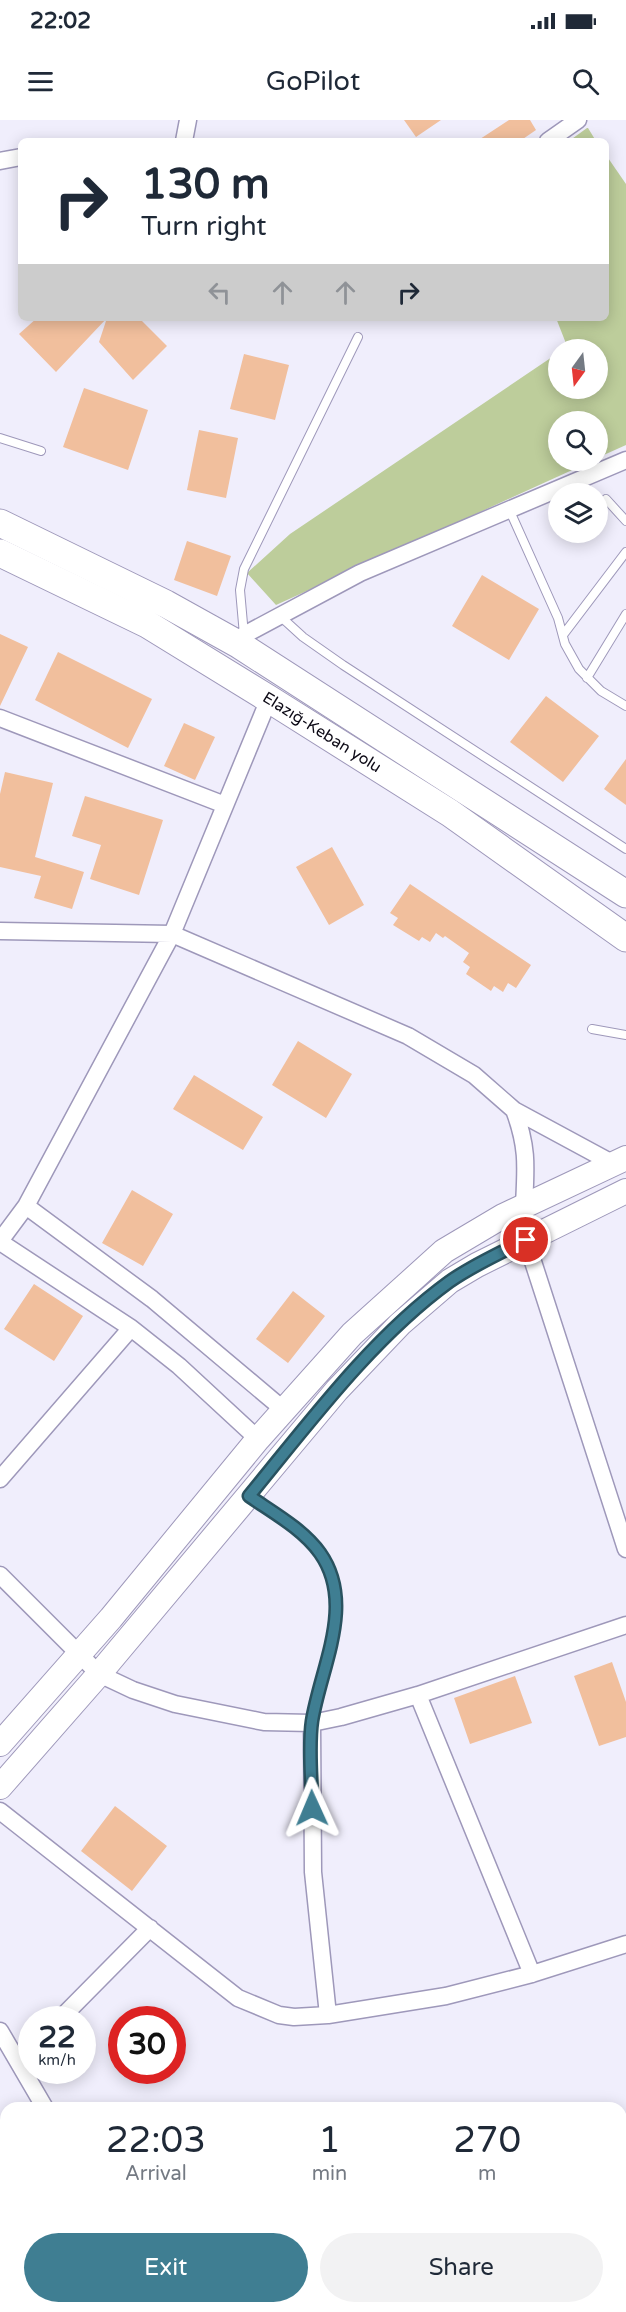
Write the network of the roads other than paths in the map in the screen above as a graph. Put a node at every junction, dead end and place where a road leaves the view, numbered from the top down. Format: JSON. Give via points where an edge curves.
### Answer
{"nodes":[{"id":1,"x":188,"y":120,"type":"edge"},
{"id":2,"x":573,"y":121,"type":"edge"},
{"id":3,"x":185,"y":138,"type":"edge"},
{"id":4,"x":552,"y":138,"type":"edge"},
{"id":5,"x":18,"y":158,"type":"edge"},
{"id":6,"x":0,"y":161,"type":"edge"},
{"id":7,"x":358,"y":337,"type":"dead end"},
{"id":8,"x":0,"y":438,"type":"edge"},
{"id":9,"x":41,"y":451,"type":"dead end"},
{"id":10,"x":626,"y":460,"type":"edge"},
{"id":11,"x":608,"y":501,"type":"edge"},
{"id":12,"x":509,"y":509,"type":"junction"},
{"id":13,"x":626,"y":521,"type":"edge"},
{"id":14,"x":0,"y":523,"type":"edge"},
{"id":15,"x":626,"y":552,"type":"edge"},
{"id":16,"x":0,"y":554,"type":"edge"},
{"id":17,"x":626,"y":614,"type":"edge"},
{"id":18,"x":280,"y":616,"type":"junction"},
{"id":19,"x":563,"y":635,"type":"junction"},
{"id":20,"x":241,"y":640,"type":"junction"},
{"id":21,"x":587,"y":678,"type":"junction"},
{"id":22,"x":269,"y":699,"type":"junction"},
{"id":23,"x":626,"y":706,"type":"edge"},
{"id":24,"x":0,"y":718,"type":"edge"},
{"id":25,"x":225,"y":805,"type":"junction"},
{"id":26,"x":626,"y":849,"type":"edge"},
{"id":27,"x":626,"y":894,"type":"edge"},
{"id":28,"x":0,"y":931,"type":"edge"},
{"id":29,"x":172,"y":933,"type":"junction"},
{"id":30,"x":626,"y":938,"type":"edge"},
{"id":31,"x":592,"y":1029,"type":"dead end"},
{"id":32,"x":626,"y":1035,"type":"edge"},
{"id":33,"x":514,"y":1110,"type":"junction"},
{"id":34,"x":620,"y":1161,"type":"edge"},
{"id":35,"x":626,"y":1191,"type":"edge"},
{"id":36,"x":524,"y":1205,"type":"junction"},
{"id":37,"x":26,"y":1206,"type":"junction"},
{"id":38,"x":526,"y":1240,"type":"junction"},
{"id":39,"x":0,"y":1242,"type":"edge"},
{"id":40,"x":130,"y":1328,"type":"junction"},
{"id":41,"x":284,"y":1410,"type":"junction"},
{"id":42,"x":258,"y":1438,"type":"junction"},
{"id":43,"x":0,"y":1479,"type":"edge"},
{"id":44,"x":249,"y":1496,"type":"junction"},
{"id":45,"x":626,"y":1550,"type":"edge"},
{"id":46,"x":0,"y":1575,"type":"edge"},
{"id":47,"x":626,"y":1625,"type":"edge"},
{"id":48,"x":78,"y":1654,"type":"junction"},
{"id":49,"x":99,"y":1674,"type":"junction"},
{"id":50,"x":418,"y":1695,"type":"junction"},
{"id":51,"x":312,"y":1723,"type":"junction"},
{"id":52,"x":0,"y":1744,"type":"edge"},
{"id":53,"x":0,"y":1787,"type":"edge"},
{"id":54,"x":0,"y":1811,"type":"edge"},
{"id":55,"x":150,"y":1928,"type":"junction"},
{"id":56,"x":626,"y":1944,"type":"edge"},
{"id":57,"x":532,"y":1974,"type":"junction"},
{"id":58,"x":73,"y":2006,"type":"edge"},
{"id":59,"x":328,"y":2015,"type":"junction"},
{"id":60,"x":0,"y":2031,"type":"edge"},
{"id":61,"x":18,"y":2061,"type":"edge"},
{"id":62,"x":31,"y":2084,"type":"edge"},
{"id":63,"x":42,"y":2102,"type":"edge"}],
"edges":[{"from":1,"to":3,"type":"street"},
{"from":2,"to":4,"type":"street"},
{"from":5,"to":6,"type":"street"},
{"from":7,"to":20,"type":"lane","via":[[244,569],[240,590]]},
{"from":8,"to":9,"type":"lane"},
{"from":10,"to":12,"type":"street"},
{"from":11,"to":13,"type":"lane"},
{"from":12,"to":18,"type":"street","via":[[360,573]]},
{"from":12,"to":19,"type":"lane"},
{"from":14,"to":20,"type":"highway","name":"Elazığ-Keban yolu"},
{"from":15,"to":19,"type":"lane"},
{"from":16,"to":22,"type":"highway","name":"Elazığ-Keban yolu","via":[[147,624]]},
{"from":17,"to":21,"type":"lane"},
{"from":18,"to":20,"type":"street"},
{"from":18,"to":26,"type":"lane","via":[[343,665]]},
{"from":19,"to":21,"type":"lane"},
{"from":20,"to":27,"type":"highway","name":"Elazığ-Keban yolu"},
{"from":21,"to":23,"type":"lane"},
{"from":22,"to":25,"type":"street"},
{"from":22,"to":30,"type":"highway","name":"Elazığ-Keban yolu","via":[[450,813]]},
{"from":24,"to":25,"type":"street"},
{"from":25,"to":29,"type":"street"},
{"from":28,"to":29,"type":"street"},
{"from":29,"to":33,"type":"street","via":[[408,1036],[474,1075]]},
{"from":29,"to":37,"type":"street"},
{"from":31,"to":32,"type":"lane"},
{"from":33,"to":34,"type":"street"},
{"from":33,"to":36,"type":"street","via":[[527,1159]]},
{"from":34,"to":36,"type":"main road"},
{"from":35,"to":38,"type":"main road"},
{"from":36,"to":41,"type":"main road","via":[[444,1251],[352,1334]]},
{"from":37,"to":39,"type":"street"},
{"from":37,"to":41,"type":"street","via":[[152,1299]]},
{"from":38,"to":44,"type":"main road","via":[[450,1281],[400,1324],[337,1390]]},
{"from":38,"to":45,"type":"street"},
{"from":39,"to":40,"type":"street"},
{"from":40,"to":42,"type":"street","via":[[179,1366]]},
{"from":40,"to":43,"type":"street"},
{"from":41,"to":42,"type":"main road"},
{"from":42,"to":48,"type":"main road"},
{"from":44,"to":49,"type":"main road"},
{"from":44,"to":51,"type":"lane","via":[[308,1539],[333,1578],[336,1618]]},
{"from":46,"to":48,"type":"street"},
{"from":47,"to":50,"type":"street"},
{"from":48,"to":49,"type":"street"},
{"from":48,"to":52,"type":"main road"},
{"from":49,"to":51,"type":"street","via":[[175,1704],[226,1716]]},
{"from":49,"to":53,"type":"main road"},
{"from":50,"to":51,"type":"street"},
{"from":50,"to":57,"type":"street"},
{"from":51,"to":59,"type":"street","via":[[313,1872]]},
{"from":54,"to":55,"type":"street"},
{"from":55,"to":58,"type":"street"},
{"from":55,"to":59,"type":"street","via":[[252,2005],[294,2017]]},
{"from":56,"to":57,"type":"street"},
{"from":57,"to":59,"type":"street","via":[[446,1996]]},
{"from":60,"to":61,"type":"street"},
{"from":62,"to":63,"type":"street"}]}
